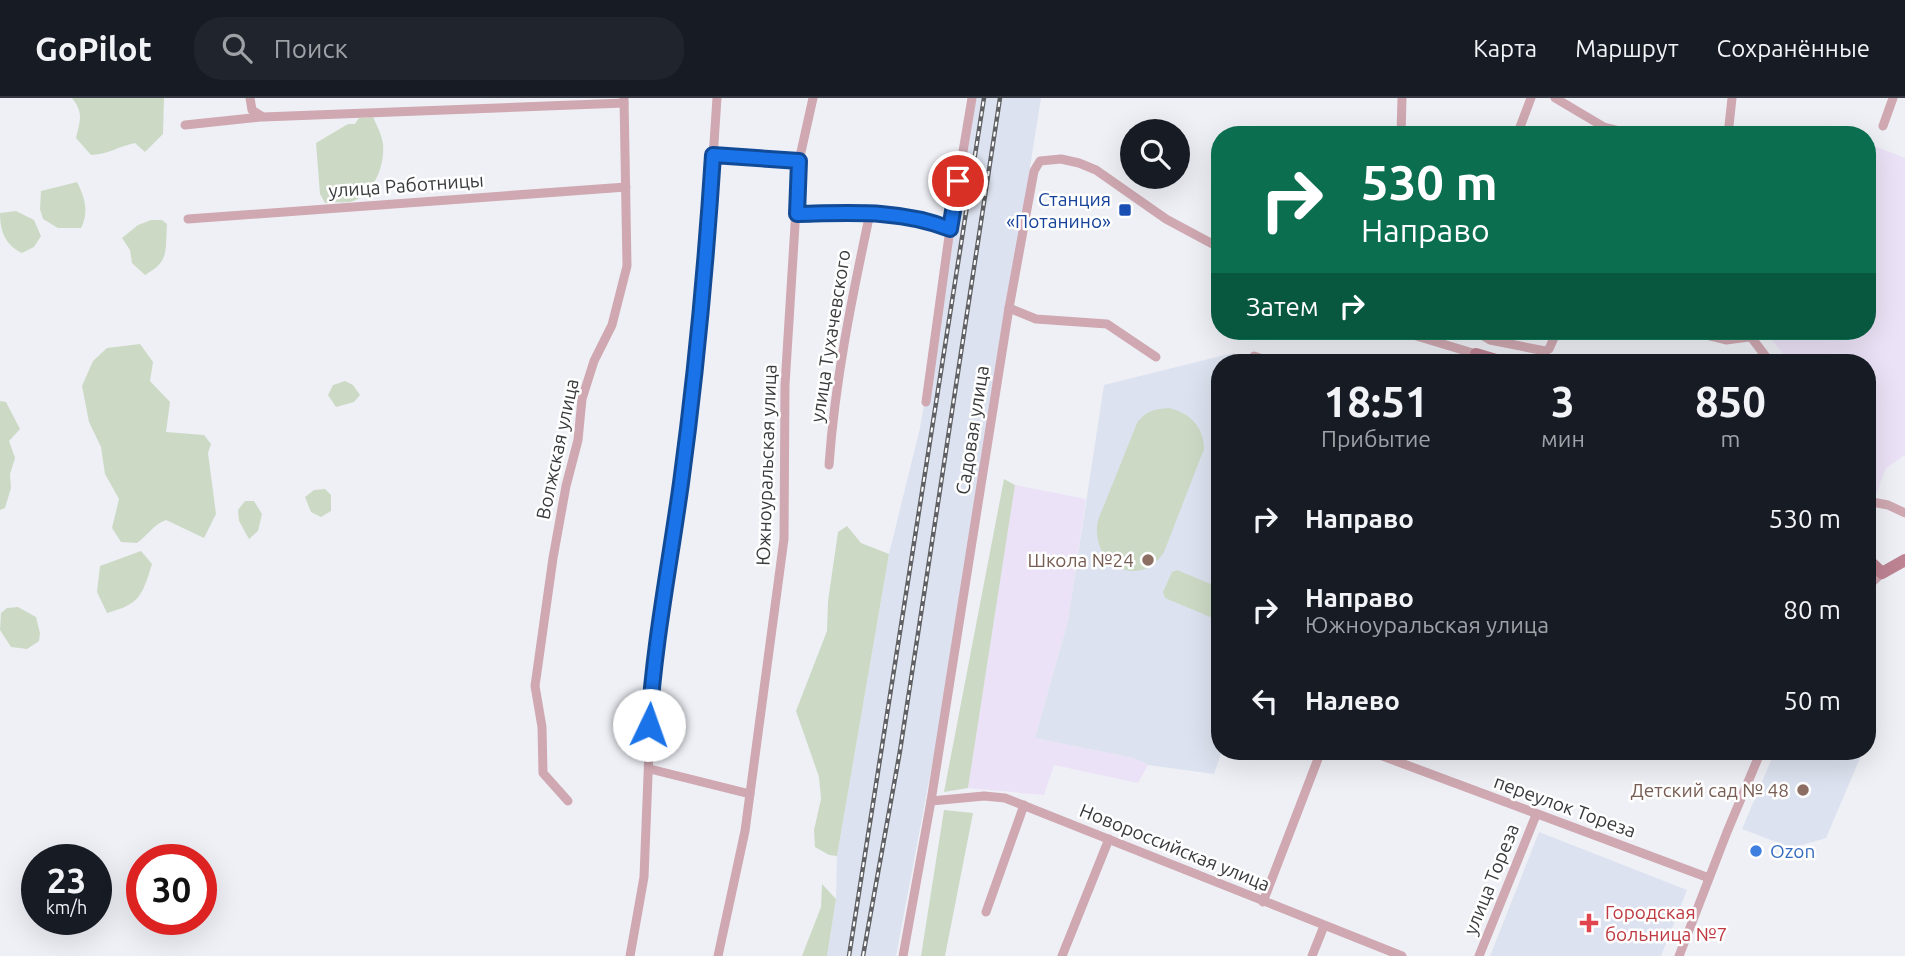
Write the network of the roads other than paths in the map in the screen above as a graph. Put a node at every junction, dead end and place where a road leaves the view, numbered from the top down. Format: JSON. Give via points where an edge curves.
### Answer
{"nodes":[{"id":1,"x":250,"y":98,"type":"edge"},
{"id":2,"x":717,"y":98,"type":"edge"},
{"id":3,"x":813,"y":98,"type":"edge"},
{"id":4,"x":972,"y":98,"type":"edge"},
{"id":5,"x":1402,"y":98,"type":"edge"},
{"id":6,"x":1531,"y":98,"type":"edge"},
{"id":7,"x":1555,"y":98,"type":"edge"},
{"id":8,"x":1731,"y":98,"type":"edge"},
{"id":9,"x":1894,"y":98,"type":"edge"},
{"id":10,"x":624,"y":100,"type":"edge"},
{"id":11,"x":263,"y":117,"type":"junction"},
{"id":12,"x":185,"y":125,"type":"dead end"},
{"id":13,"x":1401,"y":126,"type":"edge"},
{"id":14,"x":1520,"y":126,"type":"edge"},
{"id":15,"x":1602,"y":126,"type":"edge"},
{"id":16,"x":1729,"y":126,"type":"edge"},
{"id":17,"x":1883,"y":126,"type":"dead end"},
{"id":18,"x":713,"y":155,"type":"junction"},
{"id":19,"x":799,"y":161,"type":"junction"},
{"id":20,"x":626,"y":187,"type":"junction"},
{"id":21,"x":870,"y":213,"type":"junction"},
{"id":22,"x":797,"y":214,"type":"junction"},
{"id":23,"x":188,"y":219,"type":"dead end"},
{"id":24,"x":950,"y":229,"type":"junction"},
{"id":25,"x":1211,"y":243,"type":"edge"},
{"id":26,"x":1009,"y":308,"type":"junction"},
{"id":27,"x":1425,"y":340,"type":"edge"},
{"id":28,"x":1490,"y":340,"type":"edge"},
{"id":29,"x":1553,"y":340,"type":"edge"},
{"id":30,"x":1753,"y":340,"type":"edge"},
{"id":31,"x":1463,"y":354,"type":"edge"},
{"id":32,"x":1764,"y":354,"type":"edge"},
{"id":33,"x":1156,"y":357,"type":"dead end"},
{"id":34,"x":926,"y":402,"type":"dead end"},
{"id":35,"x":829,"y":465,"type":"dead end"},
{"id":36,"x":1876,"y":503,"type":"edge"},
{"id":37,"x":1905,"y":513,"type":"edge"},
{"id":38,"x":1903,"y":565,"type":"edge"},
{"id":39,"x":1876,"y":567,"type":"edge"},
{"id":40,"x":1882,"y":573,"type":"junction"},
{"id":41,"x":1876,"y":579,"type":"edge"},
{"id":42,"x":1318,"y":760,"type":"edge"},
{"id":43,"x":1392,"y":760,"type":"edge"},
{"id":44,"x":1757,"y":760,"type":"edge"},
{"id":45,"x":650,"y":769,"type":"junction"},
{"id":46,"x":750,"y":794,"type":"junction"},
{"id":47,"x":568,"y":801,"type":"dead end"},
{"id":48,"x":931,"y":802,"type":"junction"},
{"id":49,"x":1024,"y":805,"type":"junction"},
{"id":50,"x":1536,"y":815,"type":"junction"},
{"id":51,"x":1109,"y":839,"type":"junction"},
{"id":52,"x":1709,"y":878,"type":"junction"},
{"id":53,"x":1263,"y":902,"type":"junction"},
{"id":54,"x":986,"y":912,"type":"dead end"},
{"id":55,"x":1324,"y":926,"type":"junction"},
{"id":56,"x":630,"y":956,"type":"edge"},
{"id":57,"x":719,"y":956,"type":"edge"},
{"id":58,"x":903,"y":956,"type":"edge"},
{"id":59,"x":1062,"y":956,"type":"edge"},
{"id":60,"x":1311,"y":956,"type":"edge"},
{"id":61,"x":1402,"y":956,"type":"edge"},
{"id":62,"x":1479,"y":956,"type":"edge"},
{"id":63,"x":1679,"y":956,"type":"edge"}],
"edges":[{"from":1,"to":11,"type":"street","via":[[253,110]]},
{"from":2,"to":18,"type":"street"},
{"from":3,"to":19,"type":"street","name":"Южноуральская улица"},
{"from":4,"to":24,"type":"street"},
{"from":5,"to":13,"type":"street"},
{"from":6,"to":14,"type":"street"},
{"from":7,"to":15,"type":"street"},
{"from":8,"to":16,"type":"street"},
{"from":9,"to":17,"type":"street"},
{"from":10,"to":11,"type":"street"},
{"from":10,"to":20,"type":"street","name":"Волжская улица"},
{"from":11,"to":12,"type":"street"},
{"from":18,"to":19,"type":"street"},
{"from":18,"to":45,"type":"street","via":[[704,293],[652,675]]},
{"from":19,"to":22,"type":"street","name":"Южноуральская улица"},
{"from":20,"to":23,"type":"street","name":"улица Работницы"},
{"from":20,"to":47,"type":"street","name":"Волжская улица","via":[[627,266],[612,326],[582,399],[535,686],[543,773]]},
{"from":21,"to":22,"type":"street"},
{"from":21,"to":24,"type":"street","via":[[911,216]]},
{"from":21,"to":35,"type":"street","name":"улица Тухачевского","via":[[841,364]]},
{"from":22,"to":46,"type":"street","name":"Южноуральская улица","via":[[786,385],[784,539]]},
{"from":24,"to":34,"type":"street"},
{"from":25,"to":26,"type":"street","name":"Садовая улица","via":[[1096,170],[1061,159],[1040,160],[1031,181]]},
{"from":26,"to":33,"type":"street","via":[[1036,319],[1107,324]]},
{"from":26,"to":48,"type":"street","name":"Садовая улица"},
{"from":27,"to":31,"type":"street"},
{"from":28,"to":29,"type":"street","via":[[1545,351]]},
{"from":30,"to":32,"type":"street"},
{"from":36,"to":37,"type":"street"},
{"from":38,"to":40,"type":"street"},
{"from":39,"to":40,"type":"street"},
{"from":40,"to":41,"type":"street"},
{"from":42,"to":53,"type":"street"},
{"from":43,"to":50,"type":"street","name":"переулок Тореза"},
{"from":44,"to":52,"type":"street"},
{"from":45,"to":46,"type":"street"},
{"from":45,"to":56,"type":"street","via":[[644,877]]},
{"from":46,"to":57,"type":"street","name":"Южноуральская улица"},
{"from":48,"to":49,"type":"street","name":"Новороссийская улица","via":[[984,796]]},
{"from":48,"to":58,"type":"street","name":"Садовая улица"},
{"from":49,"to":51,"type":"street","name":"Новороссийская улица"},
{"from":49,"to":54,"type":"street"},
{"from":50,"to":52,"type":"street","name":"переулок Тореза"},
{"from":50,"to":62,"type":"street","name":"улица Тореза"},
{"from":51,"to":53,"type":"street","name":"Новороссийская улица"},
{"from":51,"to":59,"type":"street"},
{"from":52,"to":63,"type":"street"},
{"from":53,"to":55,"type":"street","name":"Новороссийская улица"},
{"from":55,"to":60,"type":"street"},
{"from":55,"to":61,"type":"street","name":"Новороссийская улица"}]}
